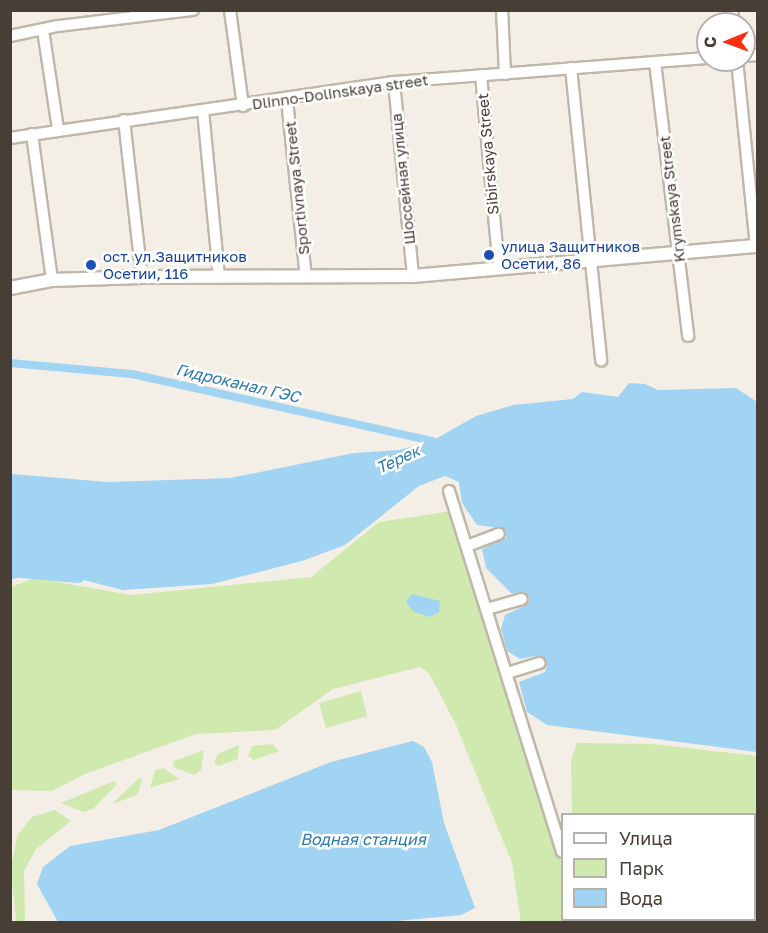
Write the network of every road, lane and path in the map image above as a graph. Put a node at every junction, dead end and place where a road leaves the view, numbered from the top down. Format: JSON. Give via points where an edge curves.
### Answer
{"nodes":[{"id":1,"x":193,"y":10,"type":"edge"},
{"id":2,"x":230,"y":10,"type":"edge"},
{"id":3,"x":502,"y":10,"type":"edge"},
{"id":4,"x":44,"y":30,"type":"junction"},
{"id":5,"x":10,"y":36,"type":"edge"},
{"id":6,"x":696,"y":59,"type":"edge"},
{"id":7,"x":655,"y":62,"type":"junction"},
{"id":8,"x":571,"y":68,"type":"junction"},
{"id":9,"x":738,"y":72,"type":"edge"},
{"id":10,"x":505,"y":74,"type":"junction"},
{"id":11,"x":481,"y":75,"type":"junction"},
{"id":12,"x":394,"y":82,"type":"junction"},
{"id":13,"x":287,"y":100,"type":"junction"},
{"id":14,"x":243,"y":106,"type":"junction"},
{"id":15,"x":203,"y":110,"type":"junction"},
{"id":16,"x":124,"y":120,"type":"junction"},
{"id":17,"x":58,"y":129,"type":"junction"},
{"id":18,"x":32,"y":134,"type":"junction"},
{"id":19,"x":10,"y":138,"type":"edge"},
{"id":20,"x":757,"y":246,"type":"edge"},
{"id":21,"x":679,"y":255,"type":"junction"},
{"id":22,"x":589,"y":263,"type":"junction"},
{"id":23,"x":499,"y":268,"type":"junction"},
{"id":24,"x":219,"y":276,"type":"junction"},
{"id":25,"x":413,"y":276,"type":"junction"},
{"id":26,"x":142,"y":277,"type":"junction"},
{"id":27,"x":306,"y":277,"type":"junction"},
{"id":28,"x":52,"y":280,"type":"junction"},
{"id":29,"x":10,"y":288,"type":"edge"},
{"id":30,"x":688,"y":336,"type":"dead end"},
{"id":31,"x":601,"y":360,"type":"dead end"},
{"id":32,"x":449,"y":491,"type":"dead end"},
{"id":33,"x":499,"y":534,"type":"dead end"},
{"id":34,"x":467,"y":546,"type":"junction"},
{"id":35,"x":522,"y":599,"type":"dead end"},
{"id":36,"x":487,"y":609,"type":"junction"},
{"id":37,"x":539,"y":663,"type":"dead end"},
{"id":38,"x":507,"y":674,"type":"junction"},
{"id":39,"x":561,"y":849,"type":"edge"}],
"edges":[{"from":1,"to":4,"type":"street"},
{"from":2,"to":14,"type":"street"},
{"from":3,"to":10,"type":"street"},
{"from":4,"to":5,"type":"street"},
{"from":4,"to":17,"type":"street"},
{"from":6,"to":7,"type":"street","name":"Dlinno-Dolinskaya street"},
{"from":7,"to":8,"type":"street","name":"Dlinno-Dolinskaya street"},
{"from":7,"to":21,"type":"street","name":"Krymskaya Street"},
{"from":8,"to":10,"type":"street","name":"Dlinno-Dolinskaya street"},
{"from":8,"to":22,"type":"street"},
{"from":9,"to":20,"type":"street"},
{"from":10,"to":11,"type":"street","name":"Dlinno-Dolinskaya street"},
{"from":11,"to":12,"type":"street","name":"Dlinno-Dolinskaya street"},
{"from":11,"to":23,"type":"street","name":"Sibirskaya Street"},
{"from":12,"to":13,"type":"street","name":"Dlinno-Dolinskaya street"},
{"from":12,"to":25,"type":"street","name":"Шоссейная улица"},
{"from":13,"to":14,"type":"street","name":"Dlinno-Dolinskaya street"},
{"from":13,"to":27,"type":"street","name":"Sportivnaya Street"},
{"from":14,"to":15,"type":"street","name":"Dlinno-Dolinskaya street"},
{"from":15,"to":16,"type":"street","name":"Dlinno-Dolinskaya street"},
{"from":15,"to":24,"type":"street"},
{"from":16,"to":17,"type":"street","name":"Dlinno-Dolinskaya street"},
{"from":16,"to":26,"type":"street"},
{"from":17,"to":18,"type":"street","name":"Dlinno-Dolinskaya street"},
{"from":18,"to":19,"type":"street","name":"Dlinno-Dolinskaya street"},
{"from":18,"to":28,"type":"street"},
{"from":20,"to":21,"type":"street"},
{"from":21,"to":22,"type":"street"},
{"from":21,"to":30,"type":"street","name":"Krymskaya Street"},
{"from":22,"to":23,"type":"street"},
{"from":22,"to":31,"type":"street"},
{"from":23,"to":25,"type":"street"},
{"from":24,"to":26,"type":"street"},
{"from":24,"to":27,"type":"street"},
{"from":25,"to":27,"type":"street"},
{"from":26,"to":28,"type":"street"},
{"from":28,"to":29,"type":"street"},
{"from":32,"to":34,"type":"street"},
{"from":33,"to":34,"type":"street"},
{"from":34,"to":36,"type":"street"},
{"from":35,"to":36,"type":"street"},
{"from":36,"to":38,"type":"street"},
{"from":37,"to":38,"type":"street"},
{"from":38,"to":39,"type":"street"}]}
